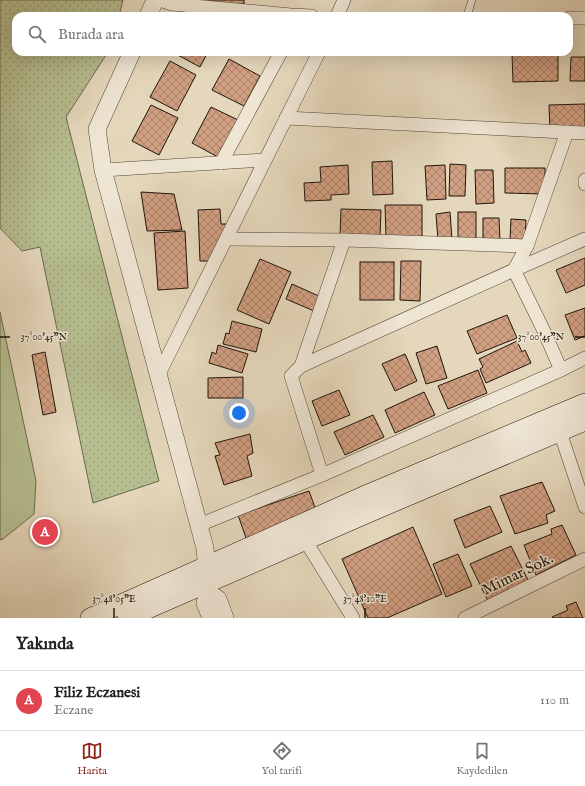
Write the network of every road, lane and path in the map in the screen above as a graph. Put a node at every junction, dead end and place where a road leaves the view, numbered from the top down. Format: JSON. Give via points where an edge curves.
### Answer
{"nodes":[{"id":1,"x":155,"y":0,"type":"edge"},
{"id":2,"x":160,"y":0,"type":"edge"},
{"id":3,"x":344,"y":0,"type":"edge"},
{"id":4,"x":472,"y":0,"type":"edge"},
{"id":5,"x":150,"y":12,"type":"edge"},
{"id":6,"x":260,"y":12,"type":"edge"},
{"id":7,"x":339,"y":12,"type":"edge"},
{"id":8,"x":469,"y":12,"type":"edge"},
{"id":9,"x":573,"y":18,"type":"edge"},
{"id":10,"x":585,"y":18,"type":"edge"},
{"id":11,"x":130,"y":56,"type":"edge"},
{"id":12,"x":279,"y":56,"type":"edge"},
{"id":13,"x":317,"y":56,"type":"edge"},
{"id":14,"x":286,"y":118,"type":"junction"},
{"id":15,"x":567,"y":132,"type":"junction"},
{"id":16,"x":585,"y":133,"type":"edge"},
{"id":17,"x":265,"y":160,"type":"junction"},
{"id":18,"x":221,"y":163,"type":"junction"},
{"id":19,"x":103,"y":170,"type":"junction"},
{"id":20,"x":585,"y":180,"type":"edge"},
{"id":21,"x":585,"y":184,"type":"edge"},
{"id":22,"x":226,"y":239,"type":"junction"},
{"id":23,"x":344,"y":240,"type":"junction"},
{"id":24,"x":585,"y":240,"type":"edge"},
{"id":25,"x":527,"y":246,"type":"junction"},
{"id":26,"x":514,"y":270,"type":"junction"},
{"id":27,"x":585,"y":358,"type":"edge"},
{"id":28,"x":301,"y":366,"type":"junction"},
{"id":29,"x":561,"y":370,"type":"junction"},
{"id":30,"x":158,"y":374,"type":"junction"},
{"id":31,"x":585,"y":402,"type":"edge"},
{"id":32,"x":585,"y":421,"type":"edge"},
{"id":33,"x":560,"y":432,"type":"junction"},
{"id":34,"x":322,"y":475,"type":"junction"},
{"id":35,"x":585,"y":507,"type":"edge"},
{"id":36,"x":199,"y":525,"type":"junction"},
{"id":37,"x":305,"y":540,"type":"junction"},
{"id":38,"x":585,"y":559,"type":"edge"},
{"id":39,"x":208,"y":580,"type":"junction"},
{"id":40,"x":90,"y":618,"type":"edge"},
{"id":41,"x":127,"y":618,"type":"edge"},
{"id":42,"x":211,"y":618,"type":"edge"},
{"id":43,"x":225,"y":618,"type":"edge"},
{"id":44,"x":353,"y":618,"type":"edge"},
{"id":45,"x":465,"y":618,"type":"edge"}],
"edges":[{"from":1,"to":5,"type":"street"},
{"from":2,"to":6,"type":"street","via":[[172,4]]},
{"from":3,"to":7,"type":"street"},
{"from":4,"to":8,"type":"lane"},
{"from":9,"to":10,"type":"street"},
{"from":11,"to":19,"type":"street","via":[[97,129]]},
{"from":12,"to":18,"type":"street"},
{"from":13,"to":14,"type":"street"},
{"from":14,"to":15,"type":"street"},
{"from":14,"to":17,"type":"street"},
{"from":15,"to":16,"type":"street"},
{"from":15,"to":25,"type":"street"},
{"from":17,"to":18,"type":"street"},
{"from":17,"to":22,"type":"street"},
{"from":18,"to":19,"type":"street"},
{"from":19,"to":30,"type":"street"},
{"from":20,"to":21,"type":"street"},
{"from":22,"to":23,"type":"street"},
{"from":22,"to":30,"type":"street"},
{"from":23,"to":25,"type":"street"},
{"from":23,"to":28,"type":"street"},
{"from":24,"to":26,"type":"street"},
{"from":25,"to":26,"type":"street"},
{"from":26,"to":28,"type":"street"},
{"from":26,"to":29,"type":"street"},
{"from":27,"to":29,"type":"street"},
{"from":28,"to":34,"type":"street","via":[[291,376]]},
{"from":29,"to":34,"type":"street"},
{"from":30,"to":36,"type":"street"},
{"from":31,"to":39,"type":"main road","via":[[359,499]]},
{"from":32,"to":33,"type":"main road"},
{"from":33,"to":35,"type":"street"},
{"from":33,"to":37,"type":"main road"},
{"from":34,"to":36,"type":"street"},
{"from":36,"to":39,"type":"street","via":[[205,548]]},
{"from":37,"to":39,"type":"main road"},
{"from":37,"to":44,"type":"street"},
{"from":38,"to":45,"type":"street","name":"Mimar Sok."},
{"from":39,"to":40,"type":"main road"},
{"from":39,"to":41,"type":"main road"},
{"from":39,"to":42,"type":"street","via":[[205,604]]},
{"from":39,"to":43,"type":"street"}]}
